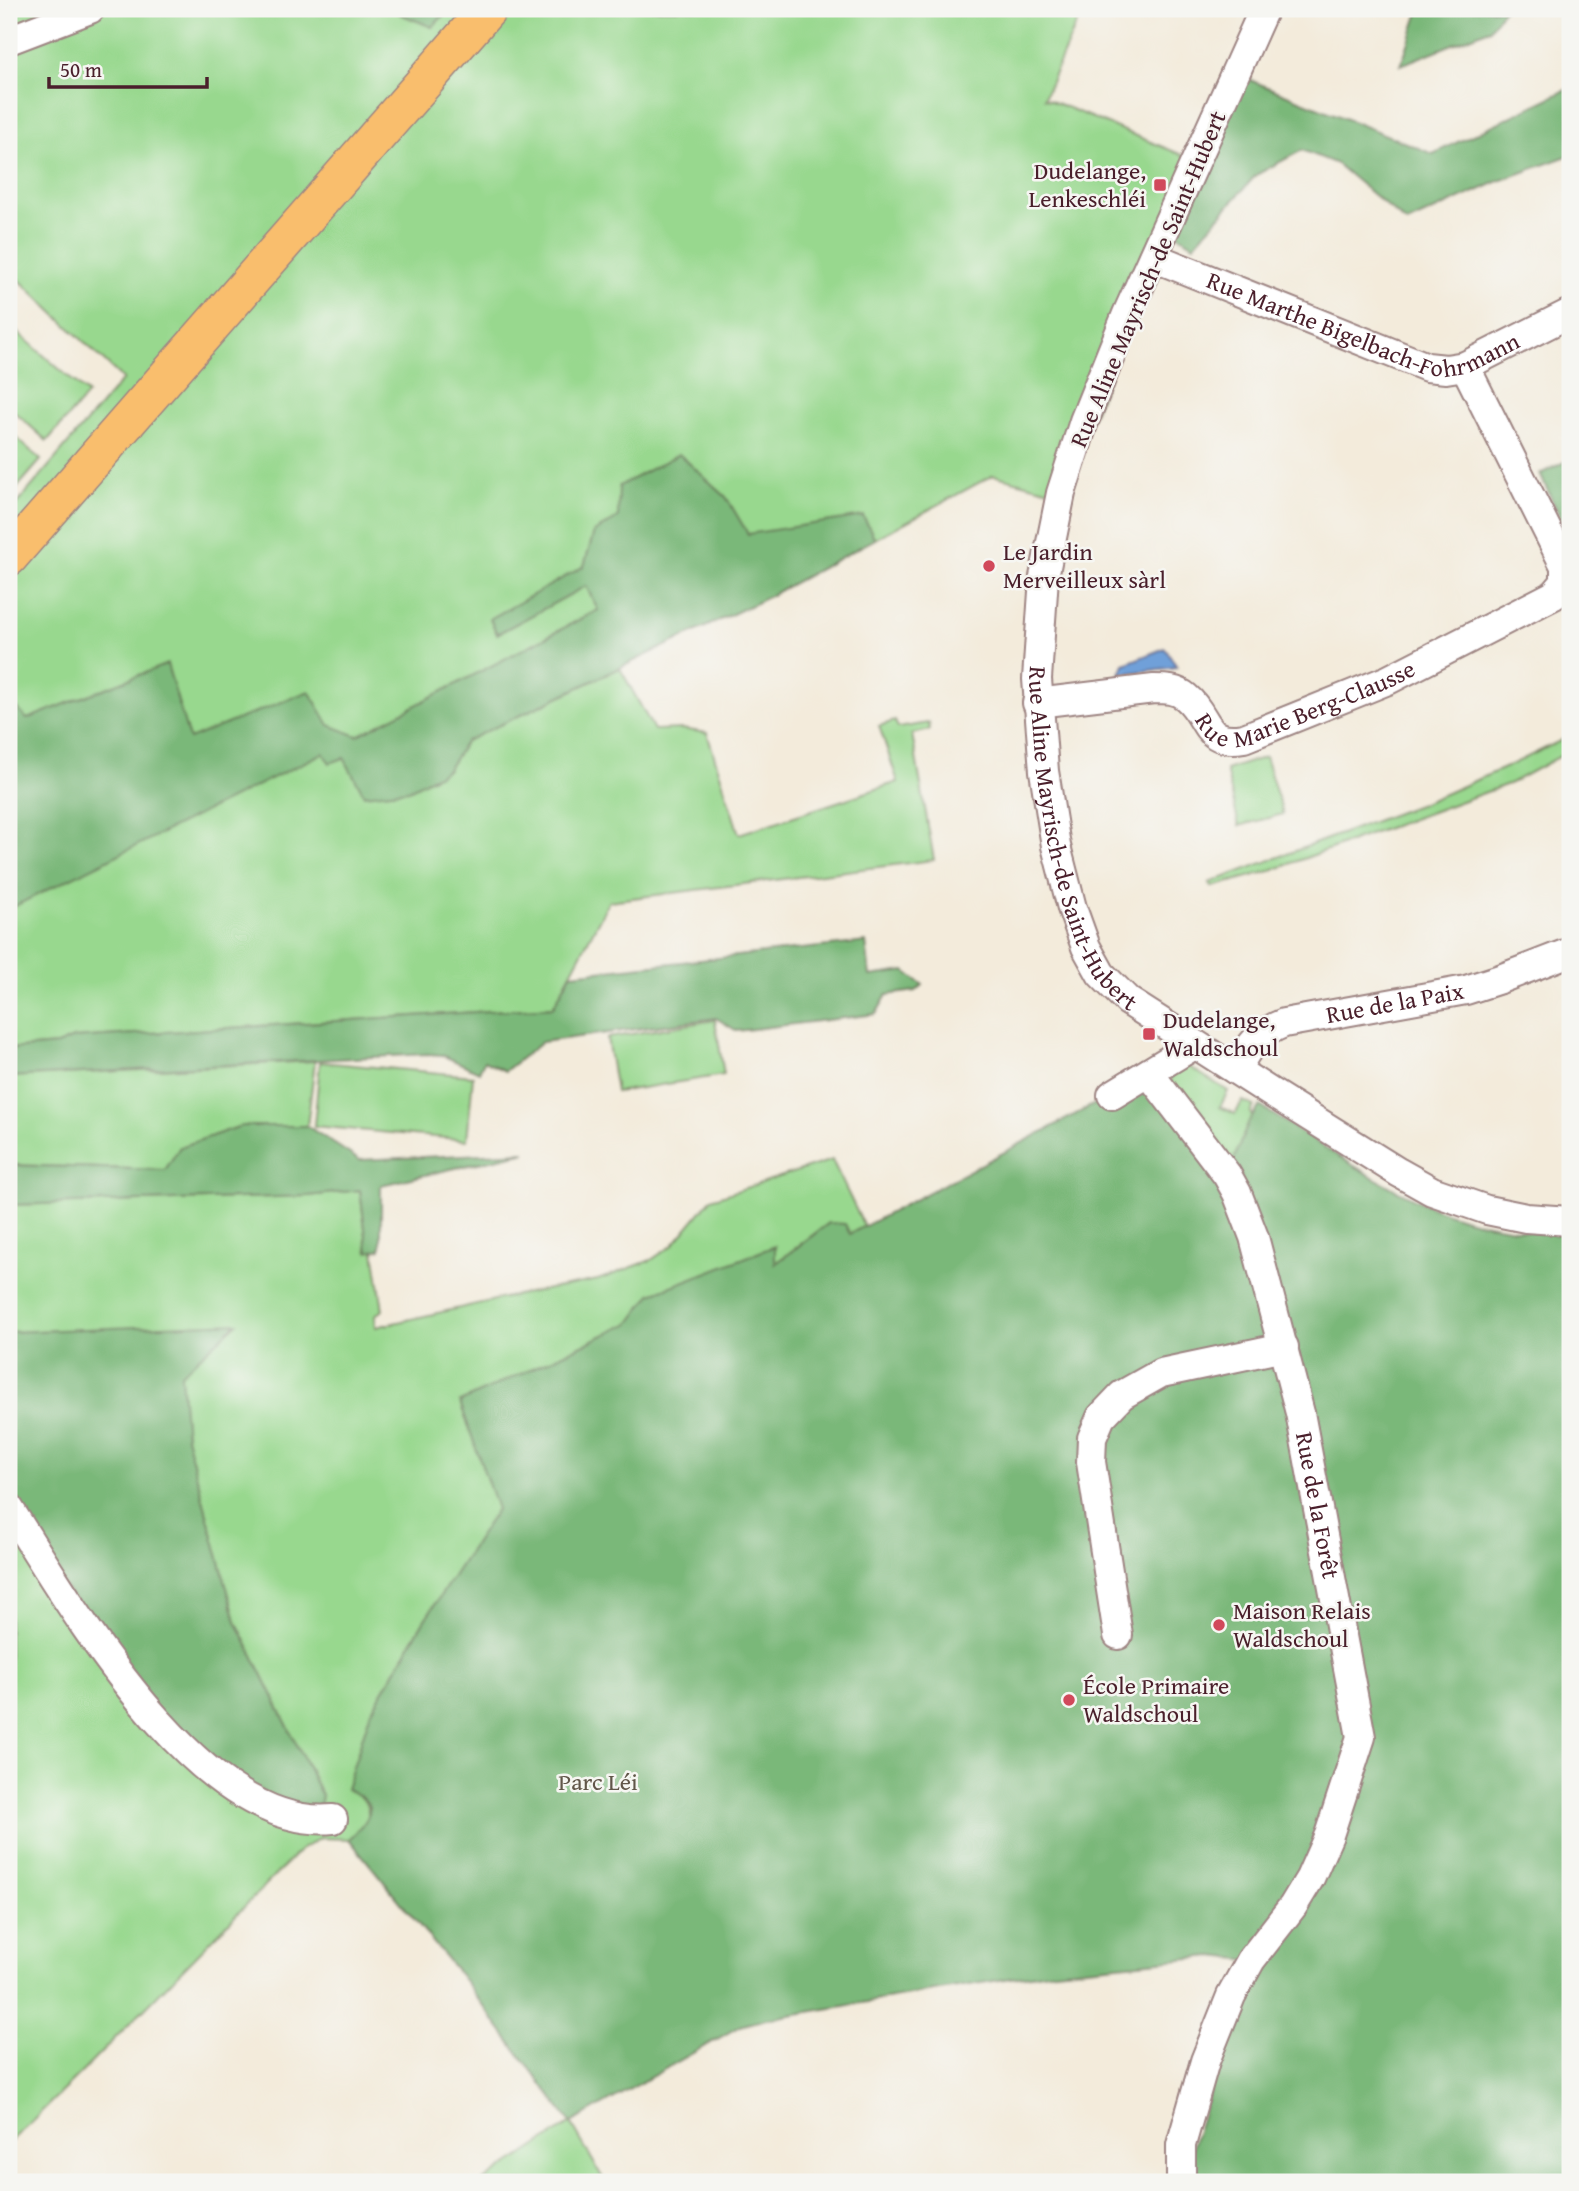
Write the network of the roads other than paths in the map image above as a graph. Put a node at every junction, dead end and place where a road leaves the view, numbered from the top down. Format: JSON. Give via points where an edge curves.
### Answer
{"nodes":[{"id":1,"x":90,"y":9,"type":"edge"},
{"id":2,"x":488,"y":9,"type":"edge"},
{"id":3,"x":1264,"y":9,"type":"edge"},
{"id":4,"x":9,"y":40,"type":"edge"},
{"id":5,"x":1153,"y":257,"type":"junction"},
{"id":6,"x":1570,"y":313,"type":"edge"},
{"id":7,"x":1465,"y":366,"type":"junction"},
{"id":8,"x":9,"y":557,"type":"edge"},
{"id":9,"x":1568,"y":582,"type":"edge"},
{"id":10,"x":1037,"y":703,"type":"junction"},
{"id":11,"x":1570,"y":952,"type":"edge"},
{"id":12,"x":1194,"y":1045,"type":"junction"},
{"id":13,"x":1236,"y":1070,"type":"junction"},
{"id":14,"x":1149,"y":1073,"type":"junction"},
{"id":15,"x":1112,"y":1095,"type":"dead end"},
{"id":16,"x":1570,"y":1221,"type":"edge"},
{"id":17,"x":1284,"y":1347,"type":"junction"},
{"id":18,"x":9,"y":1508,"type":"edge"},
{"id":19,"x":1118,"y":1635,"type":"dead end"},
{"id":20,"x":333,"y":1819,"type":"dead end"},
{"id":21,"x":1181,"y":2182,"type":"edge"}],
"edges":[{"from":1,"to":4,"type":"street"},
{"from":2,"to":8,"type":"main road"},
{"from":3,"to":5,"type":"street","name":"Rue Aline Mayrisch-de Saint-Hubert"},
{"from":5,"to":7,"type":"street","name":"Rue Marthe Bigelbach-Fohrmann","via":[[1427,367]]},
{"from":5,"to":10,"type":"street","name":"Rue Aline Mayrisch-de Saint-Hubert","via":[[1084,421],[1061,493],[1044,577]]},
{"from":6,"to":7,"type":"street","name":"Rue Marthe Bigelbach-Fohrmann"},
{"from":7,"to":9,"type":"street","name":"Rue Marie Berg-Clausse","via":[[1565,566]]},
{"from":9,"to":10,"type":"street","name":"Rue Marie Berg-Clausse","via":[[1554,595],[1388,680],[1244,738],[1229,740],[1215,735],[1186,696],[1173,690]]},
{"from":10,"to":12,"type":"street","name":"Rue Aline Mayrisch-de Saint-Hubert","via":[[1056,846],[1086,947],[1101,974],[1128,1001]]},
{"from":11,"to":13,"type":"street","name":"Rue de la Paix","via":[[1466,990],[1284,1023],[1254,1040]]},
{"from":12,"to":13,"type":"street"},
{"from":12,"to":14,"type":"street"},
{"from":13,"to":16,"type":"street","via":[[1432,1191],[1487,1210]]},
{"from":14,"to":15,"type":"street"},
{"from":14,"to":17,"type":"street","name":"Rue de la Forêt","via":[[1237,1193]]},
{"from":17,"to":19,"type":"street","via":[[1161,1373],[1122,1395],[1101,1417],[1092,1438],[1091,1462]]},
{"from":17,"to":21,"type":"street","name":"Rue de la Forêt","via":[[1361,1737],[1310,1878],[1231,1996],[1205,2061],[1181,2145]]},
{"from":18,"to":20,"type":"street","via":[[97,1643],[170,1735],[235,1791],[278,1812]]}]}
